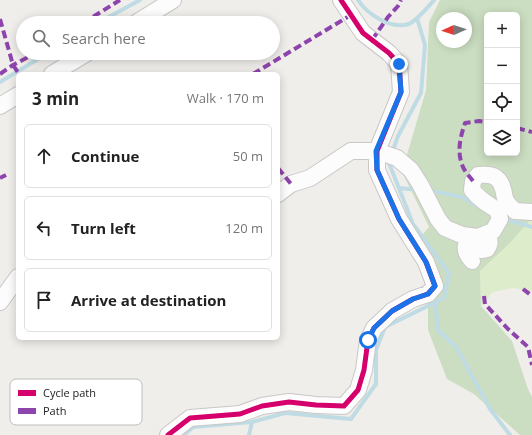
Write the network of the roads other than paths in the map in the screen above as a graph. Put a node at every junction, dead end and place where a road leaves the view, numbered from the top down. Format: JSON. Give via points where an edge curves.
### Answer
{"nodes":[{"id":1,"x":173,"y":0,"type":"edge"},
{"id":2,"x":341,"y":0,"type":"edge"},
{"id":3,"x":147,"y":16,"type":"edge"},
{"id":4,"x":75,"y":60,"type":"edge"},
{"id":5,"x":55,"y":72,"type":"edge"},
{"id":6,"x":16,"y":96,"type":"edge"},
{"id":7,"x":0,"y":106,"type":"edge"},
{"id":8,"x":386,"y":155,"type":"junction"},
{"id":9,"x":280,"y":192,"type":"edge"},
{"id":10,"x":532,"y":212,"type":"edge"},
{"id":11,"x":483,"y":235,"type":"junction"},
{"id":12,"x":472,"y":261,"type":"dead end"},
{"id":13,"x":16,"y":280,"type":"edge"},
{"id":14,"x":0,"y":302,"type":"edge"},
{"id":15,"x":168,"y":435,"type":"edge"}],
"edges":[{"from":1,"to":3,"type":"street"},
{"from":2,"to":8,"type":"street","via":[[362,33],[389,53],[399,64],[401,92]]},
{"from":4,"to":5,"type":"street"},
{"from":6,"to":7,"type":"street"},
{"from":8,"to":9,"type":"street","via":[[351,152],[310,178],[291,184]]},
{"from":8,"to":11,"type":"street","via":[[411,170],[445,228],[462,236]]},
{"from":8,"to":15,"type":"street","via":[[377,170],[399,219],[426,262],[435,286],[428,294],[392,311],[374,328],[368,340],[358,390],[344,406],[289,402],[262,406],[240,414],[190,418]]},
{"from":10,"to":11,"type":"street","via":[[515,211],[508,204],[500,181],[495,176],[478,175],[473,181],[472,190],[483,202],[497,210],[500,219],[493,231]]},
{"from":11,"to":12,"type":"street","via":[[489,238],[490,246],[487,249],[481,250],[472,241],[466,244],[467,255]]},
{"from":13,"to":14,"type":"street"}]}
